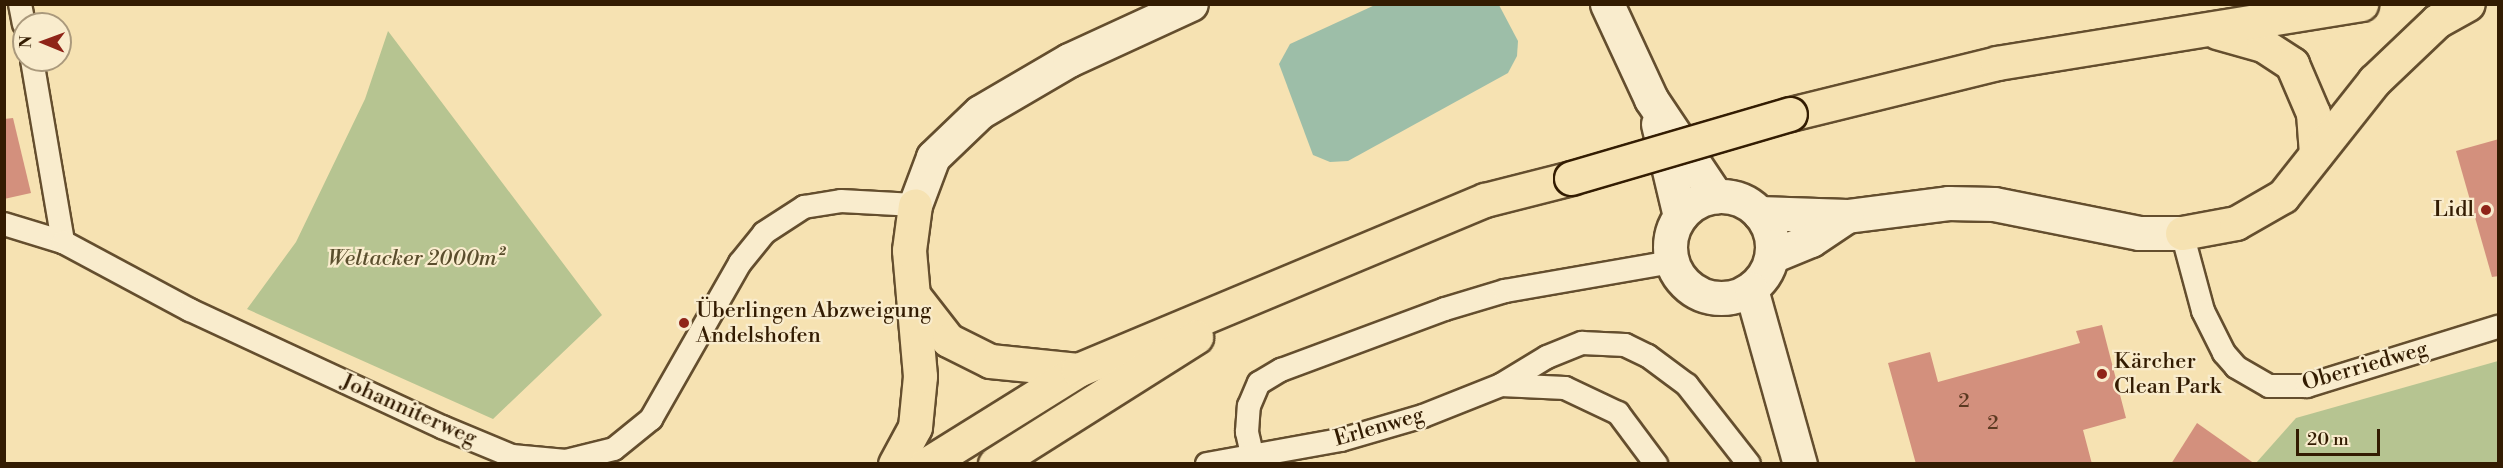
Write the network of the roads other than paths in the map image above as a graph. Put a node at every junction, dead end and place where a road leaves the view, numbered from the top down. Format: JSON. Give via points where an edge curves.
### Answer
{"nodes":[{"id":1,"x":1191,"y":4,"type":"edge"},
{"id":2,"x":1607,"y":4,"type":"edge"},
{"id":3,"x":2361,"y":4,"type":"edge"},
{"id":4,"x":2468,"y":4,"type":"edge"},
{"id":5,"x":2206,"y":29,"type":"junction"},
{"id":6,"x":34,"y":72,"type":"edge"},
{"id":7,"x":1652,"y":99,"type":"junction"},
{"id":8,"x":2316,"y":154,"type":"junction"},
{"id":9,"x":1716,"y":196,"type":"junction"},
{"id":10,"x":915,"y":205,"type":"junction"},
{"id":11,"x":1759,"y":213,"type":"junction"},
{"id":12,"x":1680,"y":216,"type":"junction"},
{"id":13,"x":1847,"y":216,"type":"junction"},
{"id":14,"x":4,"y":224,"type":"edge"},
{"id":15,"x":2182,"y":233,"type":"junction"},
{"id":16,"x":63,"y":242,"type":"junction"},
{"id":17,"x":1772,"y":256,"type":"junction"},
{"id":18,"x":1672,"y":262,"type":"junction"},
{"id":19,"x":1738,"y":294,"type":"junction"},
{"id":20,"x":914,"y":295,"type":"junction"},
{"id":21,"x":1255,"y":298,"type":"junction"},
{"id":22,"x":2499,"y":327,"type":"edge"},
{"id":23,"x":1078,"y":369,"type":"junction"},
{"id":24,"x":1501,"y":385,"type":"junction"},
{"id":25,"x":1252,"y":454,"type":"junction"},
{"id":26,"x":1798,"y":457,"type":"edge"},
{"id":27,"x":895,"y":464,"type":"edge"},
{"id":28,"x":927,"y":464,"type":"edge"},
{"id":29,"x":995,"y":464,"type":"edge"},
{"id":30,"x":1207,"y":464,"type":"edge"},
{"id":31,"x":1656,"y":464,"type":"edge"},
{"id":32,"x":1749,"y":464,"type":"edge"}],
"edges":[{"from":1,"to":10,"type":"main road","via":[[1069,60],[980,112],[933,157]]},
{"from":2,"to":7,"type":"main road"},
{"from":3,"to":5,"type":"highway"},
{"from":4,"to":8,"type":"highway","via":[[2437,21],[2374,81]]},
{"from":5,"to":8,"type":"highway","via":[[2264,45],[2292,64],[2313,113]]},
{"from":5,"to":21,"type":"highway","bridge":true,"via":[[1997,63],[1790,114],[1485,200]]},
{"from":6,"to":16,"type":"street"},
{"from":7,"to":9,"type":"main road"},
{"from":7,"to":12,"type":"main road"},
{"from":8,"to":15,"type":"highway","via":[[2283,196],[2236,223]]},
{"from":9,"to":11,"type":"main road","via":[[1740,199]]},
{"from":9,"to":12,"type":"main road","via":[[1693,204]]},
{"from":10,"to":16,"type":"street","name":"Johanniterweg","via":[[841,201],[804,207],[764,232],[740,263],[651,420],[614,449],[566,461],[513,456],[442,427],[190,310]]},
{"from":10,"to":20,"type":"highway","via":[[909,250]]},
{"from":11,"to":13,"type":"main road"},
{"from":11,"to":17,"type":"main road","via":[[1772,240]]},
{"from":12,"to":18,"type":"main road","via":[[1672,231]]},
{"from":13,"to":15,"type":"main road","via":[[1948,203],[1994,204],[2128,231]]},
{"from":13,"to":17,"type":"main road","via":[[1811,240]]},
{"from":14,"to":16,"type":"street","name":"Johanniterweg"},
{"from":15,"to":22,"type":"street","name":"Oberriedweg","via":[[2203,311],[2224,353],[2236,367],[2269,386],[2307,386]]},
{"from":17,"to":19,"type":"main road","via":[[1761,280]]},
{"from":18,"to":19,"type":"main road","via":[[1687,285],[1705,296]]},
{"from":18,"to":25,"type":"street","via":[[1505,291],[1281,370],[1259,383],[1249,406],[1247,432]]},
{"from":19,"to":26,"type":"main road"},
{"from":20,"to":23,"type":"highway","via":[[948,340],[990,361]]},
{"from":20,"to":27,"type":"highway","via":[[921,376],[915,427]]},
{"from":21,"to":23,"type":"highway"},
{"from":21,"to":29,"type":"highway"},
{"from":23,"to":28,"type":"highway"},
{"from":24,"to":25,"type":"street","name":"Erlenweg","via":[[1423,416],[1341,440]]},
{"from":24,"to":31,"type":"street","name":"Erlenweg","via":[[1565,388],[1618,413]]},
{"from":24,"to":32,"type":"street","name":"Erlenweg","via":[[1547,357],[1582,343],[1625,345],[1648,356],[1687,385]]},
{"from":25,"to":30,"type":"street","name":"Erlenweg"}]}
